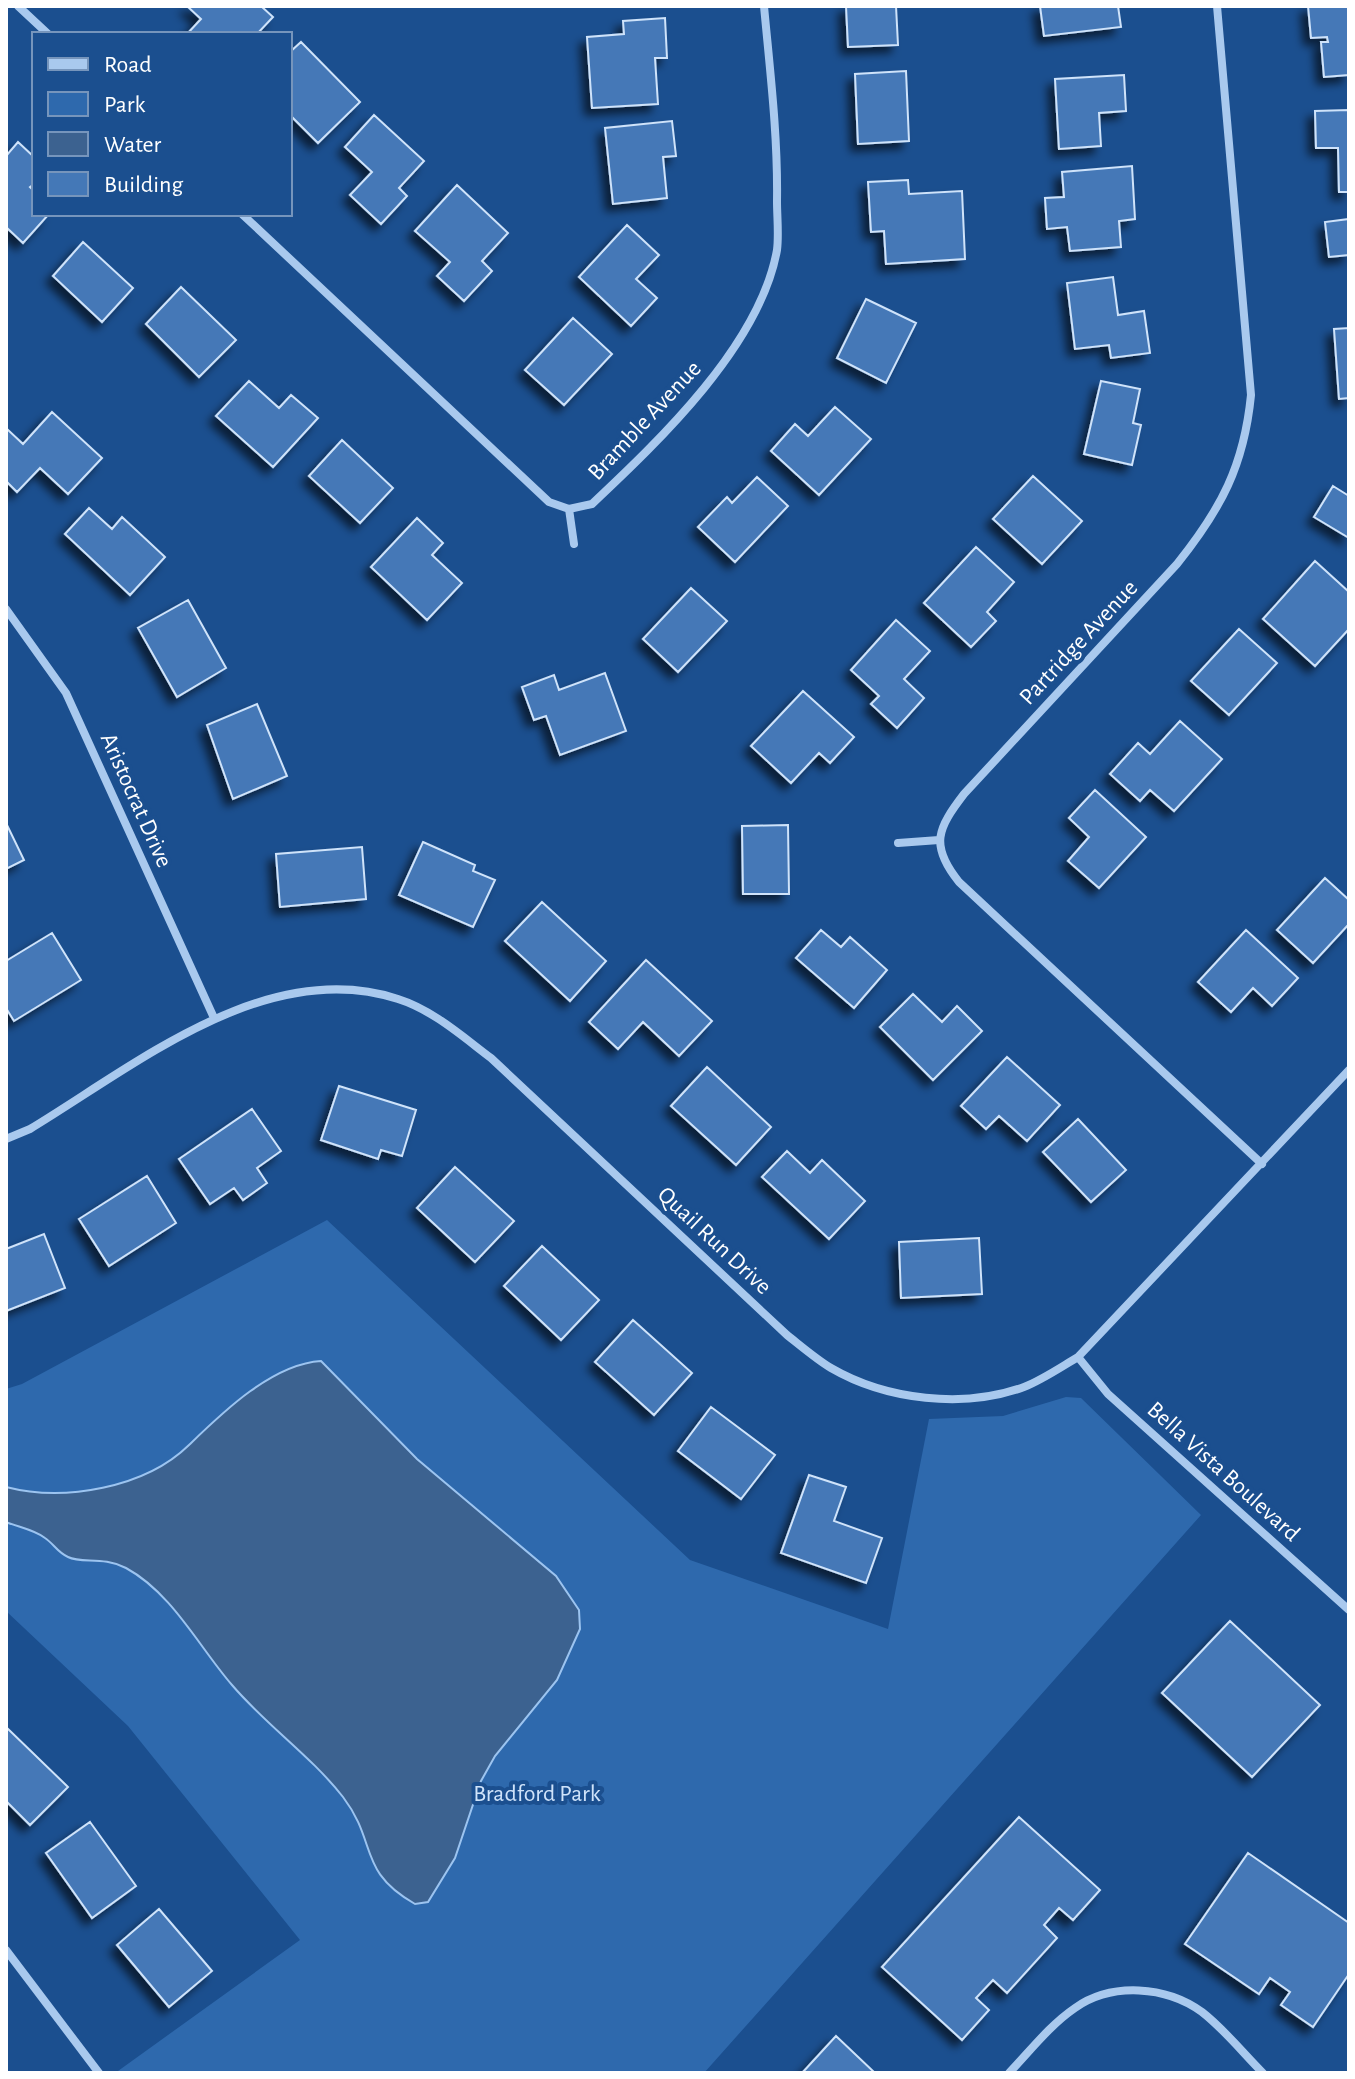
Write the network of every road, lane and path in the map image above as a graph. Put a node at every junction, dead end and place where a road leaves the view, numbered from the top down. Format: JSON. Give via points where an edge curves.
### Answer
{"nodes":[{"id":1,"x":18,"y":6,"type":"edge"},
{"id":2,"x":764,"y":6,"type":"edge"},
{"id":3,"x":1217,"y":6,"type":"edge"},
{"id":4,"x":46,"y":32,"type":"edge"},
{"id":5,"x":244,"y":216,"type":"edge"},
{"id":6,"x":569,"y":509,"type":"junction"},
{"id":7,"x":574,"y":544,"type":"dead end"},
{"id":8,"x":6,"y":609,"type":"edge"},
{"id":9,"x":939,"y":840,"type":"junction"},
{"id":10,"x":898,"y":843,"type":"dead end"},
{"id":11,"x":214,"y":1018,"type":"junction"},
{"id":12,"x":1349,"y":1070,"type":"edge"},
{"id":13,"x":6,"y":1139,"type":"edge"},
{"id":14,"x":1262,"y":1164,"type":"junction"},
{"id":15,"x":1078,"y":1357,"type":"junction"},
{"id":16,"x":1349,"y":1610,"type":"edge"},
{"id":17,"x":6,"y":1950,"type":"edge"},
{"id":18,"x":99,"y":2073,"type":"edge"},
{"id":19,"x":1009,"y":2073,"type":"edge"},
{"id":20,"x":1263,"y":2073,"type":"edge"}],
"edges":[{"from":1,"to":4,"type":"street"},
{"from":2,"to":6,"type":"street","name":"Bramble Avenue","via":[[778,152],[777,249],[766,287],[746,331],[717,373],[592,504]]},
{"from":3,"to":9,"type":"street","name":"Partridge Avenue","via":[[1251,395],[1242,451],[1207,527],[964,794],[944,819]]},
{"from":5,"to":6,"type":"street","via":[[549,502]]},
{"from":6,"to":7,"type":"street"},
{"from":8,"to":11,"type":"street","name":"Aristocrat Drive","via":[[66,693]]},
{"from":9,"to":10,"type":"street"},
{"from":9,"to":14,"type":"street","via":[[945,864],[959,882]]},
{"from":11,"to":13,"type":"street","name":"Quail Run Drive"},
{"from":11,"to":15,"type":"street","name":"Quail Run Drive","via":[[292,991],[338,989],[399,999],[445,1023],[491,1058],[787,1335],[831,1368],[873,1386],[934,1399],[978,1397],[1024,1387]]},
{"from":12,"to":14,"type":"street","name":"Quail Run Drive"},
{"from":14,"to":15,"type":"street","name":"Quail Run Drive"},
{"from":15,"to":16,"type":"street","name":"Bella Vista Boulevard","via":[[1108,1394]]},
{"from":17,"to":18,"type":"street"},
{"from":19,"to":20,"type":"street","via":[[1075,2007],[1106,1993],[1139,1989],[1172,1996],[1202,2012]]}]}
